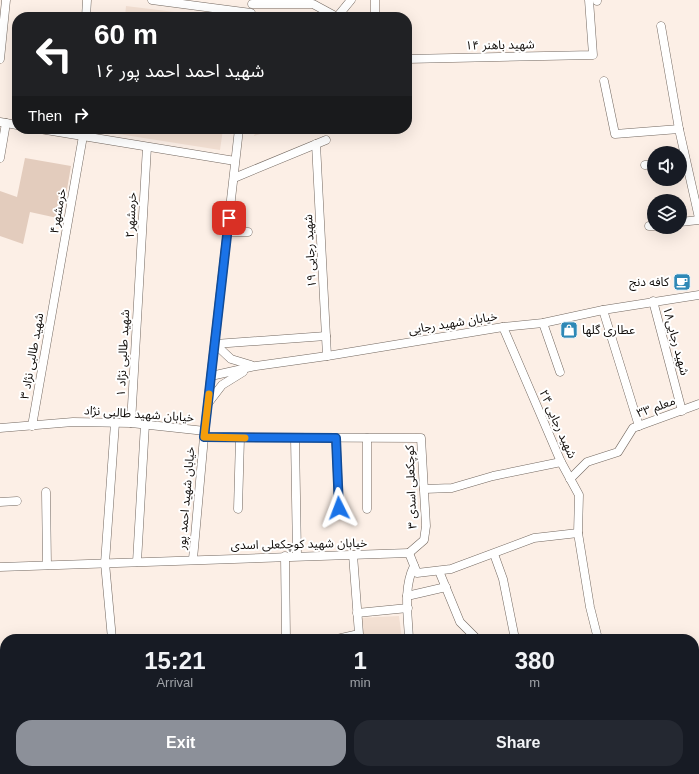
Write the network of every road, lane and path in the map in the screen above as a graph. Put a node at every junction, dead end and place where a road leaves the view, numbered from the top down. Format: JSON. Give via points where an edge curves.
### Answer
{"nodes":[{"id":1,"x":6,"y":0,"type":"edge"},
{"id":2,"x":87,"y":0,"type":"edge"},
{"id":3,"x":152,"y":0,"type":"edge"},
{"id":4,"x":351,"y":0,"type":"edge"},
{"id":5,"x":375,"y":0,"type":"edge"},
{"id":6,"x":594,"y":0,"type":"edge"},
{"id":7,"x":252,"y":2,"type":"edge"},
{"id":8,"x":201,"y":3,"type":"edge"},
{"id":9,"x":86,"y":12,"type":"edge"},
{"id":10,"x":238,"y":12,"type":"edge"},
{"id":11,"x":251,"y":12,"type":"edge"},
{"id":12,"x":328,"y":12,"type":"edge"},
{"id":13,"x":341,"y":12,"type":"edge"},
{"id":14,"x":375,"y":12,"type":"edge"},
{"id":15,"x":661,"y":26,"type":"dead end"},
{"id":16,"x":0,"y":59,"type":"edge"},
{"id":17,"x":412,"y":59,"type":"edge"},
{"id":18,"x":604,"y":81,"type":"dead end"},
{"id":19,"x":3,"y":122,"type":"edge"},
{"id":20,"x":679,"y":129,"type":"junction"},
{"id":21,"x":78,"y":134,"type":"edge"},
{"id":22,"x":238,"y":134,"type":"edge"},
{"id":23,"x":83,"y":136,"type":"junction"},
{"id":24,"x":326,"y":140,"type":"dead end"},
{"id":25,"x":316,"y":144,"type":"junction"},
{"id":26,"x":681,"y":146,"type":"edge"},
{"id":27,"x":147,"y":147,"type":"junction"},
{"id":28,"x":0,"y":158,"type":"edge"},
{"id":29,"x":235,"y":161,"type":"junction"},
{"id":30,"x":687,"y":175,"type":"edge"},
{"id":31,"x":234,"y":178,"type":"junction"},
{"id":32,"x":699,"y":219,"type":"edge"},
{"id":33,"x":687,"y":221,"type":"edge"},
{"id":34,"x":228,"y":232,"type":"junction"},
{"id":35,"x":248,"y":232,"type":"dead end"},
{"id":36,"x":139,"y":285,"type":"joint"},
{"id":37,"x":56,"y":291,"type":"joint"},
{"id":38,"x":699,"y":294,"type":"edge"},
{"id":39,"x":653,"y":301,"type":"junction"},
{"id":40,"x":603,"y":310,"type":"junction"},
{"id":41,"x":543,"y":323,"type":"junction"},
{"id":42,"x":503,"y":327,"type":"junction"},
{"id":43,"x":326,"y":336,"type":"junction"},
{"id":44,"x":215,"y":344,"type":"junction"},
{"id":45,"x":327,"y":356,"type":"junction"},
{"id":46,"x":256,"y":366,"type":"junction"},
{"id":47,"x":560,"y":372,"type":"dead end"},
{"id":48,"x":212,"y":376,"type":"junction"},
{"id":49,"x":208,"y":403,"type":"junction"},
{"id":50,"x":699,"y":404,"type":"edge"},
{"id":51,"x":682,"y":411,"type":"junction"},
{"id":52,"x":115,"y":423,"type":"junction"},
{"id":53,"x":131,"y":423,"type":"junction"},
{"id":54,"x":145,"y":424,"type":"junction"},
{"id":55,"x":32,"y":426,"type":"junction"},
{"id":56,"x":638,"y":426,"type":"junction"},
{"id":57,"x":0,"y":428,"type":"edge"},
{"id":58,"x":204,"y":434,"type":"junction"},
{"id":59,"x":240,"y":438,"type":"junction"},
{"id":60,"x":295,"y":438,"type":"junction"},
{"id":61,"x":336,"y":438,"type":"junction"},
{"id":62,"x":367,"y":438,"type":"junction"},
{"id":63,"x":421,"y":438,"type":"joint"},
{"id":64,"x":561,"y":462,"type":"junction"},
{"id":65,"x":570,"y":479,"type":"junction"},
{"id":66,"x":424,"y":488,"type":"junction"},
{"id":67,"x":46,"y":492,"type":"dead end"},
{"id":68,"x":17,"y":501,"type":"dead end"},
{"id":69,"x":0,"y":502,"type":"edge"},
{"id":70,"x":339,"y":508,"type":"dead end"},
{"id":71,"x":238,"y":509,"type":"dead end"},
{"id":72,"x":367,"y":509,"type":"dead end"},
{"id":73,"x":578,"y":533,"type":"junction"},
{"id":74,"x":410,"y":553,"type":"junction"},
{"id":75,"x":494,"y":554,"type":"junction"},
{"id":76,"x":297,"y":555,"type":"junction"},
{"id":77,"x":285,"y":556,"type":"junction"},
{"id":78,"x":352,"y":556,"type":"junction"},
{"id":79,"x":192,"y":559,"type":"junction"},
{"id":80,"x":137,"y":562,"type":"junction"},
{"id":81,"x":105,"y":563,"type":"junction"},
{"id":82,"x":47,"y":565,"type":"junction"},
{"id":83,"x":414,"y":566,"type":"junction"},
{"id":84,"x":0,"y":567,"type":"edge"},
{"id":85,"x":439,"y":571,"type":"junction"},
{"id":86,"x":446,"y":587,"type":"junction"},
{"id":87,"x":407,"y":596,"type":"junction"},
{"id":88,"x":408,"y":608,"type":"junction"},
{"id":89,"x":357,"y":612,"type":"junction"},
{"id":90,"x":112,"y":634,"type":"edge"},
{"id":91,"x":286,"y":634,"type":"edge"},
{"id":92,"x":359,"y":634,"type":"edge"},
{"id":93,"x":409,"y":634,"type":"edge"},
{"id":94,"x":471,"y":634,"type":"edge"},
{"id":95,"x":514,"y":634,"type":"edge"},
{"id":96,"x":597,"y":634,"type":"edge"}],
"edges":[{"from":1,"to":16,"type":"street"},
{"from":2,"to":9,"type":"street"},
{"from":3,"to":8,"type":"street"},
{"from":4,"to":13,"type":"street"},
{"from":5,"to":14,"type":"street"},
{"from":6,"to":17,"type":"street","name":"شهید باهنر ۱۴","via":[[593,55]]},
{"from":7,"to":11,"type":"street"},
{"from":7,"to":12,"type":"street","via":[[313,4]]},
{"from":8,"to":10,"type":"street"},
{"from":15,"to":20,"type":"street"},
{"from":18,"to":20,"type":"street","via":[[615,134]]},
{"from":19,"to":28,"type":"street"},
{"from":20,"to":26,"type":"street"},
{"from":21,"to":23,"type":"street"},
{"from":22,"to":29,"type":"street","name":"خیابان شهید احمد پور"},
{"from":23,"to":27,"type":"street"},
{"from":23,"to":37,"type":"street","name":"خرمشهر۴"},
{"from":24,"to":25,"type":"street"},
{"from":25,"to":31,"type":"street"},
{"from":25,"to":43,"type":"street","name":"شهید رجایی ۱۹"},
{"from":27,"to":29,"type":"street"},
{"from":27,"to":36,"type":"street","name":"خرمشهر۲"},
{"from":29,"to":31,"type":"street","name":"خیابان شهید احمد پور"},
{"from":30,"to":32,"type":"street"},
{"from":31,"to":34,"type":"street","name":"خیابان شهید احمد پور"},
{"from":32,"to":33,"type":"street"},
{"from":34,"to":35,"type":"street"},
{"from":34,"to":44,"type":"street","name":"خیابان شهید احمد پور"},
{"from":36,"to":53,"type":"street","name":"شهید طالبی نژاد ۱"},
{"from":37,"to":55,"type":"street","name":"شهید طالبی نژاد ۳"},
{"from":38,"to":39,"type":"street","name":"خیابان شهید رجایی"},
{"from":39,"to":40,"type":"street","name":"خیابان شهید رجایی"},
{"from":39,"to":51,"type":"street","name":"شهید رجایی۱۸"},
{"from":40,"to":41,"type":"street","name":"خیابان شهید رجایی"},
{"from":40,"to":56,"type":"street"},
{"from":41,"to":42,"type":"street","name":"خیابان شهید رجایی"},
{"from":41,"to":47,"type":"street"},
{"from":42,"to":45,"type":"street","name":"خیابان شهید رجایی"},
{"from":42,"to":64,"type":"street","name":"شهید رجایی ۲۴"},
{"from":43,"to":44,"type":"street"},
{"from":43,"to":45,"type":"street","name":"شهید رجایی ۱۹"},
{"from":44,"to":46,"type":"street","via":[[231,359]]},
{"from":44,"to":48,"type":"street","name":"خیابان شهید احمد پور"},
{"from":45,"to":46,"type":"street","name":"خیابان شهید رجایی"},
{"from":46,"to":48,"type":"street","name":"خیابان شهید رجایی"},
{"from":46,"to":49,"type":"street","via":[[229,379]]},
{"from":48,"to":49,"type":"street","name":"خیابان شهید احمد پور"},
{"from":49,"to":58,"type":"street","name":"خیابان شهید احمد پور"},
{"from":50,"to":51,"type":"street","name":"معلم ۳۳"},
{"from":51,"to":56,"type":"street","name":"معلم ۳۳"},
{"from":52,"to":53,"type":"street","name":"خیابان شهید طالبی نژاد"},
{"from":52,"to":55,"type":"street","name":"خیابان شهید طالبی نژاد","via":[[73,422]]},
{"from":52,"to":81,"type":"street"},
{"from":53,"to":54,"type":"street","name":"خیابان شهید طالبی نژاد"},
{"from":54,"to":58,"type":"street","name":"خیابان شهید طالبی نژاد"},
{"from":54,"to":80,"type":"street"},
{"from":55,"to":57,"type":"street","name":"خیابان شهید طالبی نژاد"},
{"from":56,"to":65,"type":"street","name":"معلم ۳۳","via":[[633,428],[618,452],[586,462]]},
{"from":58,"to":59,"type":"street","name":"خیابان شهید طالبی نژاد"},
{"from":58,"to":79,"type":"street","name":"خیابان شهید احمد پور"},
{"from":59,"to":60,"type":"street","name":"خیابان شهید طالبی نژاد"},
{"from":59,"to":71,"type":"street"},
{"from":60,"to":61,"type":"street","name":"خیابان شهید طالبی نژاد"},
{"from":60,"to":76,"type":"street"},
{"from":61,"to":62,"type":"street","name":"خیابان شهید طالبی نژاد"},
{"from":61,"to":70,"type":"street"},
{"from":62,"to":63,"type":"street","name":"خیابان شهید طالبی نژاد"},
{"from":62,"to":72,"type":"street"},
{"from":63,"to":66,"type":"street","name":"کوچکعلی اسدی ۳"},
{"from":64,"to":65,"type":"street","name":"شهید رجایی ۲۴"},
{"from":64,"to":66,"type":"street","via":[[493,476],[452,488]]},
{"from":65,"to":73,"type":"street","name":"شهید رجایی ۲۴","via":[[579,495]]},
{"from":66,"to":74,"type":"street","name":"کوچکعلی اسدی ۳","via":[[424,540]]},
{"from":67,"to":82,"type":"street"},
{"from":68,"to":69,"type":"street"},
{"from":73,"to":75,"type":"street","via":[[534,538]]},
{"from":73,"to":96,"type":"street","name":"شهید رجایی ۲۴"},
{"from":74,"to":78,"type":"street","name":"خیابان شهید کوچکعلی اسدی"},
{"from":74,"to":83,"type":"street"},
{"from":75,"to":85,"type":"street"},
{"from":75,"to":95,"type":"street","via":[[503,579]]},
{"from":76,"to":77,"type":"street","name":"خیابان شهید کوچکعلی اسدی"},
{"from":76,"to":78,"type":"street","name":"خیابان شهید کوچکعلی اسدی"},
{"from":77,"to":79,"type":"street","name":"خیابان شهید کوچکعلی اسدی"},
{"from":77,"to":91,"type":"street"},
{"from":78,"to":89,"type":"street"},
{"from":79,"to":80,"type":"street","name":"خیابان شهید کوچکعلی اسدی"},
{"from":80,"to":81,"type":"street","name":"خیابان شهید کوچکعلی اسدی"},
{"from":81,"to":82,"type":"street","name":"خیابان شهید کوچکعلی اسدی"},
{"from":81,"to":90,"type":"street"},
{"from":82,"to":84,"type":"street","name":"خیابان شهید کوچکعلی اسدی"},
{"from":83,"to":85,"type":"street","via":[[417,574]]},
{"from":83,"to":87,"type":"street","via":[[409,577]]},
{"from":85,"to":86,"type":"street"},
{"from":86,"to":87,"type":"street"},
{"from":86,"to":94,"type":"street","via":[[460,622]]},
{"from":87,"to":88,"type":"street"},
{"from":88,"to":89,"type":"street"},
{"from":88,"to":93,"type":"street"},
{"from":89,"to":92,"type":"street"}]}
